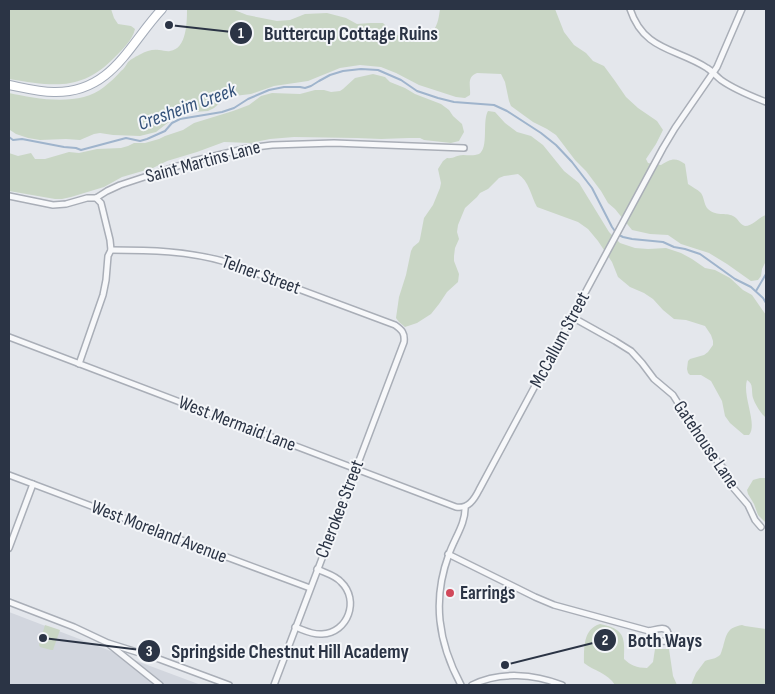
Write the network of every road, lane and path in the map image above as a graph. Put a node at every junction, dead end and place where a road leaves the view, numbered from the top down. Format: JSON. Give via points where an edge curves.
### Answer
{"nodes":[{"id":1,"x":162,"y":9,"type":"edge"},
{"id":2,"x":630,"y":9,"type":"edge"},
{"id":3,"x":742,"y":9,"type":"edge"},
{"id":4,"x":713,"y":73,"type":"junction"},
{"id":5,"x":9,"y":85,"type":"edge"},
{"id":6,"x":766,"y":102,"type":"edge"},
{"id":7,"x":464,"y":148,"type":"dead end"},
{"id":8,"x":9,"y":196,"type":"edge"},
{"id":9,"x":96,"y":198,"type":"junction"},
{"id":10,"x":111,"y":250,"type":"junction"},
{"id":11,"x":572,"y":317,"type":"junction"},
{"id":12,"x":403,"y":332,"type":"joint"},
{"id":13,"x":9,"y":337,"type":"edge"},
{"id":14,"x":79,"y":364,"type":"junction"},
{"id":15,"x":356,"y":468,"type":"junction"},
{"id":16,"x":9,"y":475,"type":"edge"},
{"id":17,"x":32,"y":484,"type":"junction"},
{"id":18,"x":465,"y":506,"type":"junction"},
{"id":19,"x":761,"y":527,"type":"dead end"},
{"id":20,"x":9,"y":548,"type":"edge"},
{"id":21,"x":448,"y":554,"type":"junction"},
{"id":22,"x":317,"y":569,"type":"junction"},
{"id":23,"x":310,"y":588,"type":"junction"},
{"id":24,"x":9,"y":602,"type":"edge"},
{"id":25,"x":295,"y":627,"type":"junction"},
{"id":26,"x":649,"y":631,"type":"dead end"},
{"id":27,"x":108,"y":643,"type":"junction"},
{"id":28,"x":160,"y":685,"type":"edge"},
{"id":29,"x":229,"y":685,"type":"edge"},
{"id":30,"x":274,"y":685,"type":"edge"},
{"id":31,"x":461,"y":685,"type":"edge"},
{"id":32,"x":472,"y":685,"type":"edge"},
{"id":33,"x":562,"y":685,"type":"edge"}],
"edges":[{"from":1,"to":5,"type":"main road","via":[[119,63],[95,83],[71,91],[54,92]]},
{"from":2,"to":4,"type":"street","via":[[652,41]]},
{"from":3,"to":4,"type":"street","name":"McCallum Street"},
{"from":4,"to":6,"type":"street","via":[[733,88]]},
{"from":4,"to":11,"type":"street","name":"McCallum Street","via":[[663,148]]},
{"from":7,"to":9,"type":"street","name":"Saint Martins Lane","via":[[334,143],[265,146],[193,161],[120,185]]},
{"from":8,"to":9,"type":"street","name":"Saint Martins Lane","via":[[59,205]]},
{"from":9,"to":10,"type":"street","via":[[101,203]]},
{"from":10,"to":12,"type":"street","name":"Telner Street","via":[[182,252],[226,262],[395,325]]},
{"from":10,"to":14,"type":"street","via":[[102,295]]},
{"from":11,"to":18,"type":"street","name":"McCallum Street","via":[[479,490]]},
{"from":11,"to":19,"type":"street","name":"Gatehouse Lane","via":[[631,351],[654,379],[673,395]]},
{"from":12,"to":15,"type":"street","name":"Cherokee Street","via":[[404,342]]},
{"from":13,"to":14,"type":"street","name":"West Mermaid Lane"},
{"from":14,"to":15,"type":"street","name":"West Mermaid Lane"},
{"from":15,"to":18,"type":"street","name":"West Mermaid Lane","via":[[456,507]]},
{"from":15,"to":22,"type":"street","name":"Cherokee Street"},
{"from":16,"to":17,"type":"street","name":"West Moreland Avenue"},
{"from":17,"to":20,"type":"street"},
{"from":17,"to":23,"type":"street","name":"West Moreland Avenue"},
{"from":18,"to":21,"type":"street","name":"McCallum Street","via":[[465,515]]},
{"from":21,"to":26,"type":"street","via":[[554,605]]},
{"from":21,"to":31,"type":"street","name":"McCallum Street","via":[[442,576],[440,623],[445,650]]},
{"from":22,"to":23,"type":"street","name":"Cherokee Street"},
{"from":22,"to":25,"type":"street","via":[[332,575],[346,588],[351,607],[349,614],[342,625],[326,634]]},
{"from":23,"to":25,"type":"street","name":"Cherokee Street"},
{"from":24,"to":27,"type":"street"},
{"from":25,"to":30,"type":"street","name":"Cherokee Street"},
{"from":27,"to":28,"type":"street"},
{"from":27,"to":29,"type":"street"},
{"from":32,"to":33,"type":"street","via":[[509,675]]}]}
